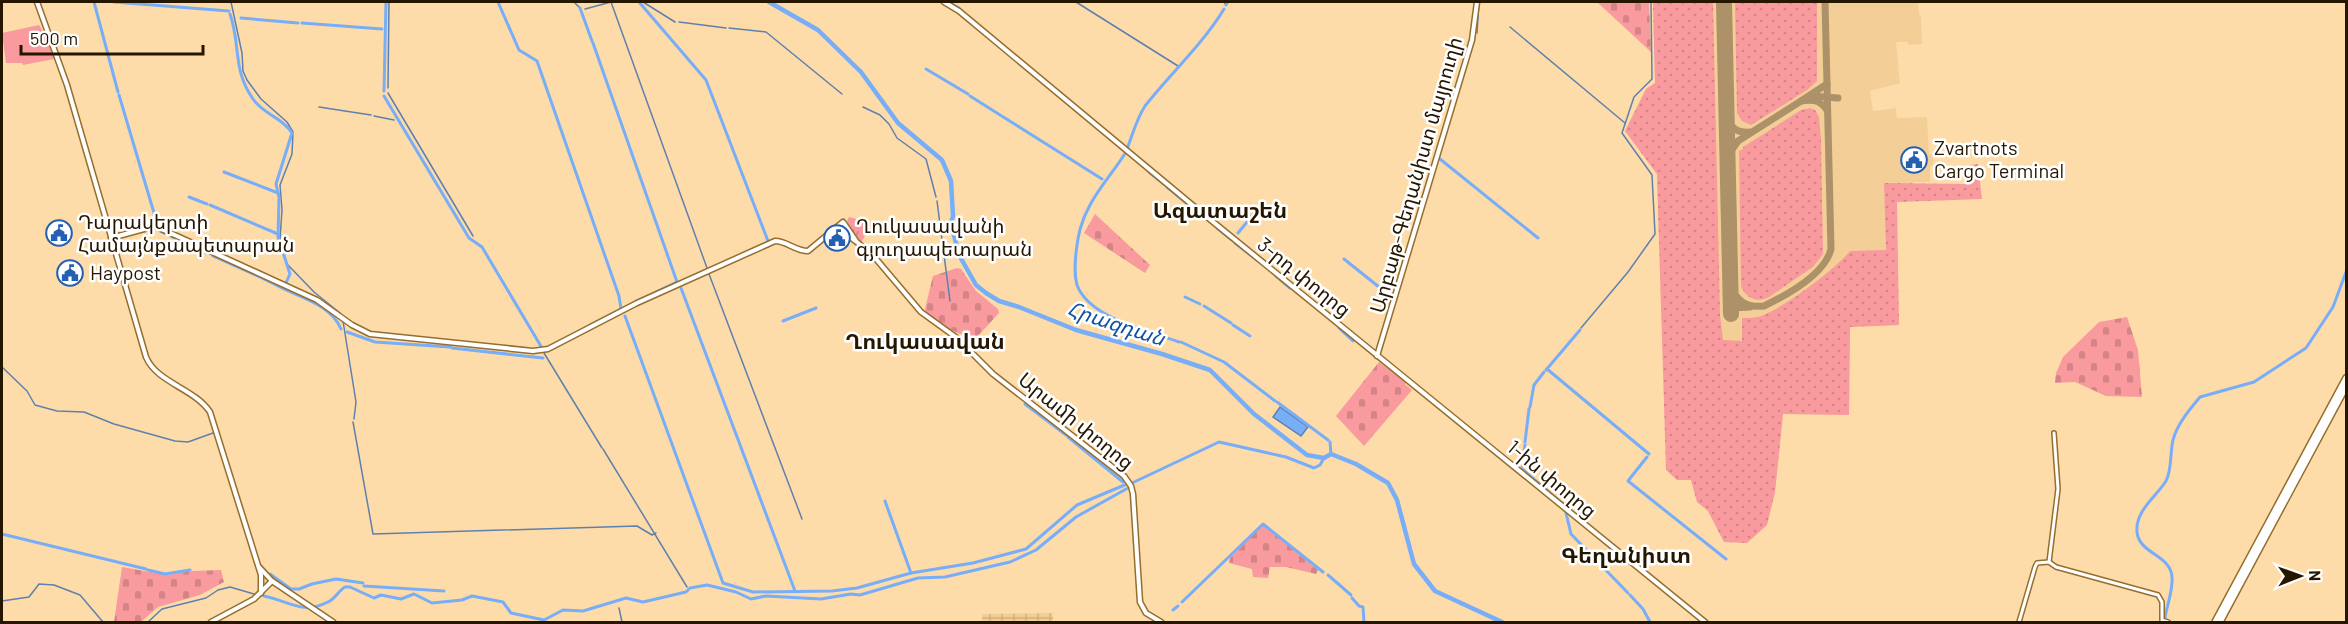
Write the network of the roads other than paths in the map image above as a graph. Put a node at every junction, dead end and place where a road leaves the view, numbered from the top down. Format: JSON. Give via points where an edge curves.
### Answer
{"nodes":[{"id":1,"x":37,"y":2,"type":"edge"},
{"id":2,"x":944,"y":2,"type":"edge"},
{"id":3,"x":1477,"y":2,"type":"edge"},
{"id":4,"x":837,"y":227,"type":"junction"},
{"id":5,"x":111,"y":238,"type":"junction"},
{"id":6,"x":856,"y":241,"type":"junction"},
{"id":7,"x":1379,"y":357,"type":"junction"},
{"id":8,"x":2346,"y":378,"type":"edge"},
{"id":9,"x":2346,"y":387,"type":"edge"},
{"id":10,"x":2054,"y":433,"type":"dead end"},
{"id":11,"x":2049,"y":562,"type":"junction"},
{"id":12,"x":259,"y":566,"type":"junction"},
{"id":13,"x":273,"y":581,"type":"junction"},
{"id":14,"x":261,"y":593,"type":"junction"},
{"id":15,"x":1701,"y":621,"type":"edge"},
{"id":16,"x":211,"y":622,"type":"edge"},
{"id":17,"x":333,"y":622,"type":"edge"},
{"id":18,"x":1161,"y":622,"type":"edge"},
{"id":19,"x":2019,"y":622,"type":"edge"},
{"id":20,"x":2168,"y":622,"type":"edge"},
{"id":21,"x":2215,"y":622,"type":"edge"},
{"id":22,"x":2220,"y":622,"type":"edge"}],
"edges":[{"from":1,"to":5,"type":"main road","via":[[64,76]]},
{"from":2,"to":7,"type":"main road","name":"3-րդ փողոց"},
{"from":3,"to":7,"type":"main road","name":"Արբաթ-Գեղանիստ մայրուղի","via":[[1466,60]]},
{"from":4,"to":5,"type":"main road","name":"Արամի փողոց","via":[[808,251],[775,241],[548,349],[533,351],[370,334],[317,300],[155,226]]},
{"from":4,"to":6,"type":"main road","name":"Արամի փողոց"},
{"from":4,"to":6,"type":"main road","name":"Արամի փողոց","via":[[843,222]]},
{"from":5,"to":12,"type":"main road","via":[[149,364],[210,412]]},
{"from":6,"to":18,"type":"main road","name":"Արամի փողոց","via":[[885,268],[921,312],[1124,476],[1132,487],[1140,602],[1146,613]]},
{"from":7,"to":15,"type":"main road","name":"1-ին փողոց"},
{"from":8,"to":21,"type":"highway"},
{"from":9,"to":22,"type":"highway"},
{"from":10,"to":11,"type":"street","via":[[2058,489]]},
{"from":11,"to":19,"type":"street","via":[[2037,563]]},
{"from":11,"to":20,"type":"street","via":[[2158,595],[2162,620]]},
{"from":12,"to":13,"type":"main road"},
{"from":12,"to":14,"type":"main road"},
{"from":13,"to":14,"type":"main road"},
{"from":13,"to":17,"type":"main road"},
{"from":14,"to":16,"type":"main road"}]}
